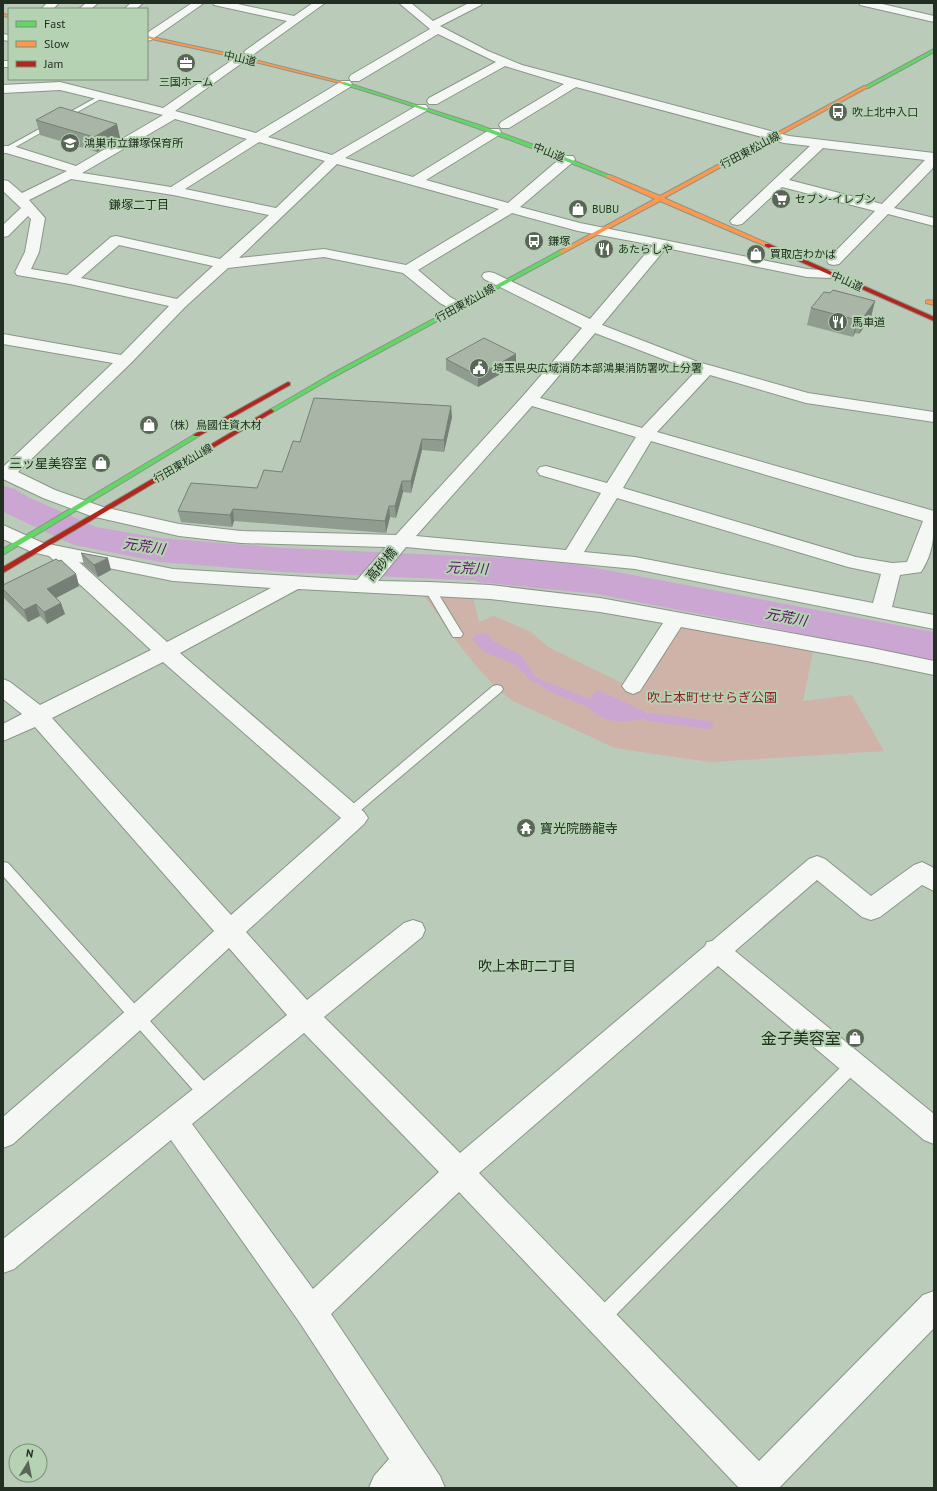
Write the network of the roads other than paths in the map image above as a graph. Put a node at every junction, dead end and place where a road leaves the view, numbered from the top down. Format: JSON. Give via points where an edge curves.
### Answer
{"nodes":[{"id":1,"x":199,"y":3,"type":"edge"},
{"id":2,"x":218,"y":3,"type":"edge"},
{"id":3,"x":320,"y":3,"type":"edge"},
{"id":4,"x":404,"y":3,"type":"edge"},
{"id":5,"x":477,"y":3,"type":"edge"},
{"id":6,"x":864,"y":3,"type":"edge"},
{"id":7,"x":934,"y":19,"type":"edge"},
{"id":8,"x":295,"y":20,"type":"junction"},
{"id":9,"x":435,"y":28,"type":"junction"},
{"id":10,"x":149,"y":35,"type":"edge"},
{"id":11,"x":934,"y":50,"type":"edge"},
{"id":12,"x":246,"y":55,"type":"junction"},
{"id":13,"x":504,"y":62,"type":"junction"},
{"id":14,"x":87,"y":80,"type":"edge"},
{"id":15,"x":351,"y":81,"type":"junction"},
{"id":16,"x":58,"y":83,"type":"edge"},
{"id":17,"x":574,"y":83,"type":"junction"},
{"id":18,"x":3,"y":89,"type":"edge"},
{"id":19,"x":73,"y":90,"type":"junction"},
{"id":20,"x":101,"y":97,"type":"junction"},
{"id":21,"x":427,"y":104,"type":"junction"},
{"id":22,"x":169,"y":114,"type":"junction"},
{"id":23,"x":500,"y":128,"type":"junction"},
{"id":24,"x":772,"y":131,"type":"junction"},
{"id":25,"x":757,"y":132,"type":"junction"},
{"id":26,"x":741,"y":135,"type":"joint"},
{"id":27,"x":257,"y":138,"type":"junction"},
{"id":28,"x":787,"y":142,"type":"dead end"},
{"id":29,"x":820,"y":144,"type":"junction"},
{"id":30,"x":5,"y":150,"type":"edge"},
{"id":31,"x":934,"y":157,"type":"edge"},
{"id":32,"x":334,"y":159,"type":"junction"},
{"id":33,"x":568,"y":159,"type":"junction"},
{"id":34,"x":623,"y":172,"type":"dead end"},
{"id":35,"x":73,"y":173,"type":"junction"},
{"id":36,"x":414,"y":182,"type":"junction"},
{"id":37,"x":779,"y":182,"type":"junction"},
{"id":38,"x":3,"y":184,"type":"edge"},
{"id":39,"x":173,"y":191,"type":"junction"},
{"id":40,"x":644,"y":191,"type":"junction"},
{"id":41,"x":671,"y":192,"type":"junction"},
{"id":42,"x":632,"y":198,"type":"dead end"},
{"id":43,"x":660,"y":198,"type":"junction"},
{"id":44,"x":684,"y":198,"type":"dead end"},
{"id":45,"x":24,"y":204,"type":"junction"},
{"id":46,"x":509,"y":209,"type":"junction"},
{"id":47,"x":886,"y":210,"type":"junction"},
{"id":48,"x":279,"y":213,"type":"junction"},
{"id":49,"x":738,"y":221,"type":"dead end"},
{"id":50,"x":934,"y":222,"type":"edge"},
{"id":51,"x":596,"y":225,"type":"junction"},
{"id":52,"x":578,"y":227,"type":"junction"},
{"id":53,"x":3,"y":233,"type":"edge"},
{"id":54,"x":564,"y":235,"type":"dead end"},
{"id":55,"x":663,"y":243,"type":"junction"},
{"id":56,"x":223,"y":264,"type":"junction"},
{"id":57,"x":833,"y":265,"type":"junction"},
{"id":58,"x":408,"y":270,"type":"junction"},
{"id":59,"x":493,"y":278,"type":"junction"},
{"id":60,"x":70,"y":280,"type":"junction"},
{"id":61,"x":449,"y":301,"type":"junction"},
{"id":62,"x":180,"y":304,"type":"junction"},
{"id":63,"x":934,"y":319,"type":"edge"},
{"id":64,"x":591,"y":326,"type":"junction"},
{"id":65,"x":3,"y":339,"type":"edge"},
{"id":66,"x":125,"y":360,"type":"junction"},
{"id":67,"x":707,"y":369,"type":"junction"},
{"id":68,"x":294,"y":380,"type":"dead end"},
{"id":69,"x":528,"y":400,"type":"junction"},
{"id":70,"x":934,"y":417,"type":"edge"},
{"id":71,"x":646,"y":434,"type":"junction"},
{"id":72,"x":546,"y":472,"type":"dead end"},
{"id":73,"x":5,"y":473,"type":"edge"},
{"id":74,"x":612,"y":490,"type":"junction"},
{"id":75,"x":88,"y":510,"type":"junction"},
{"id":76,"x":934,"y":517,"type":"edge"},
{"id":77,"x":3,"y":531,"type":"edge"},
{"id":78,"x":401,"y":541,"type":"junction"},
{"id":79,"x":39,"y":544,"type":"junction"},
{"id":80,"x":3,"y":552,"type":"edge"},
{"id":81,"x":572,"y":556,"type":"junction"},
{"id":82,"x":3,"y":570,"type":"edge"},
{"id":83,"x":892,"y":570,"type":"junction"},
{"id":84,"x":296,"y":583,"type":"junction"},
{"id":85,"x":362,"y":587,"type":"junction"},
{"id":86,"x":429,"y":588,"type":"junction"},
{"id":87,"x":881,"y":611,"type":"junction"},
{"id":88,"x":676,"y":619,"type":"junction"},
{"id":89,"x":934,"y":622,"type":"edge"},
{"id":90,"x":457,"y":634,"type":"dead end"},
{"id":91,"x":165,"y":652,"type":"junction"},
{"id":92,"x":934,"y":668,"type":"edge"},
{"id":93,"x":633,"y":686,"type":"dead end"},
{"id":94,"x":3,"y":687,"type":"edge"},
{"id":95,"x":497,"y":689,"type":"dead end"},
{"id":96,"x":37,"y":715,"type":"junction"},
{"id":97,"x":3,"y":733,"type":"edge"},
{"id":98,"x":350,"y":813,"type":"junction"},
{"id":99,"x":3,"y":867,"type":"edge"},
{"id":100,"x":934,"y":881,"type":"edge"},
{"id":101,"x":413,"y":930,"type":"dead end"},
{"id":102,"x":230,"y":931,"type":"junction"},
{"id":103,"x":716,"y":950,"type":"junction"},
{"id":104,"x":305,"y":1016,"type":"junction"},
{"id":105,"x":137,"y":1017,"type":"junction"},
{"id":106,"x":853,"y":1064,"type":"junction"},
{"id":107,"x":207,"y":1095,"type":"junction"},
{"id":108,"x":174,"y":1121,"type":"junction"},
{"id":109,"x":934,"y":1131,"type":"edge"},
{"id":110,"x":3,"y":1135,"type":"edge"},
{"id":111,"x":459,"y":1172,"type":"junction"},
{"id":112,"x":3,"y":1258,"type":"edge"},
{"id":113,"x":934,"y":1306,"type":"edge"},
{"id":114,"x":311,"y":1312,"type":"junction"},
{"id":115,"x":600,"y":1318,"type":"junction"},
{"id":116,"x":409,"y":1461,"type":"junction"},
{"id":117,"x":761,"y":1486,"type":"edge"},
{"id":118,"x":386,"y":1488,"type":"edge"},
{"id":119,"x":428,"y":1488,"type":"edge"}],
"edges":[{"from":1,"to":10,"type":"street"},
{"from":2,"to":8,"type":"street"},
{"from":3,"to":8,"type":"street"},
{"from":4,"to":9,"type":"street"},
{"from":5,"to":9,"type":"street"},
{"from":6,"to":7,"type":"street"},
{"from":8,"to":12,"type":"street"},
{"from":9,"to":13,"type":"street"},
{"from":9,"to":15,"type":"street"},
{"from":10,"to":12,"type":"main road","name":"中山道"},
{"from":11,"to":24,"type":"main road","name":"行田東松山線"},
{"from":12,"to":15,"type":"main road","name":"中山道"},
{"from":12,"to":22,"type":"street"},
{"from":13,"to":17,"type":"street"},
{"from":13,"to":21,"type":"street"},
{"from":14,"to":19,"type":"street"},
{"from":15,"to":21,"type":"main road","name":"中山道"},
{"from":15,"to":27,"type":"street"},
{"from":16,"to":18,"type":"street"},
{"from":16,"to":19,"type":"street"},
{"from":17,"to":23,"type":"street"},
{"from":17,"to":25,"type":"street"},
{"from":19,"to":20,"type":"street"},
{"from":20,"to":22,"type":"street"},
{"from":20,"to":30,"type":"lane"},
{"from":21,"to":23,"type":"main road","name":"中山道"},
{"from":21,"to":32,"type":"street"},
{"from":22,"to":27,"type":"street"},
{"from":22,"to":35,"type":"street"},
{"from":23,"to":33,"type":"main road","name":"中山道"},
{"from":23,"to":34,"type":"main road","name":"中山道"},
{"from":23,"to":36,"type":"street"},
{"from":24,"to":25,"type":"street"},
{"from":24,"to":29,"type":"street"},
{"from":24,"to":41,"type":"main road","name":"行田東松山線"},
{"from":25,"to":26,"type":"main road","name":"行田東松山線"},
{"from":26,"to":28,"type":"street"},
{"from":27,"to":32,"type":"street"},
{"from":27,"to":39,"type":"street"},
{"from":29,"to":31,"type":"street"},
{"from":29,"to":37,"type":"street"},
{"from":30,"to":35,"type":"street"},
{"from":31,"to":47,"type":"street"},
{"from":32,"to":36,"type":"street"},
{"from":32,"to":48,"type":"street"},
{"from":33,"to":40,"type":"main road","name":"中山道"},
{"from":33,"to":46,"type":"street"},
{"from":35,"to":39,"type":"street"},
{"from":35,"to":45,"type":"street"},
{"from":36,"to":46,"type":"street"},
{"from":37,"to":47,"type":"street"},
{"from":37,"to":49,"type":"street"},
{"from":38,"to":45,"type":"street"},
{"from":39,"to":48,"type":"street"},
{"from":40,"to":41,"type":"main road","via":[[657,186]]},
{"from":40,"to":42,"type":"main road"},
{"from":40,"to":43,"type":"main road","name":"中山道"},
{"from":41,"to":43,"type":"main road","name":"行田東松山線"},
{"from":41,"to":44,"type":"main road"},
{"from":43,"to":51,"type":"main road","name":"行田東松山線"},
{"from":43,"to":57,"type":"main road","name":"中山道"},
{"from":45,"to":53,"type":"street"},
{"from":45,"to":60,"type":"street","via":[[38,218],[32,252],[22,272]]},
{"from":46,"to":52,"type":"street"},
{"from":46,"to":58,"type":"street"},
{"from":47,"to":50,"type":"street"},
{"from":47,"to":57,"type":"street"},
{"from":48,"to":56,"type":"street"},
{"from":51,"to":52,"type":"street"},
{"from":51,"to":55,"type":"street"},
{"from":51,"to":59,"type":"main road","name":"行田東松山線"},
{"from":52,"to":54,"type":"main road"},
{"from":55,"to":57,"type":"street","via":[[807,273]]},
{"from":55,"to":64,"type":"street","name":"高砂橋"},
{"from":56,"to":58,"type":"street","via":[[324,253]]},
{"from":56,"to":60,"type":"street","via":[[116,240]]},
{"from":56,"to":62,"type":"street"},
{"from":57,"to":63,"type":"main road","name":"中山道"},
{"from":58,"to":61,"type":"street"},
{"from":59,"to":61,"type":"main road","name":"行田東松山線"},
{"from":59,"to":64,"type":"street"},
{"from":60,"to":62,"type":"street"},
{"from":61,"to":75,"type":"main road","name":"行田東松山線","via":[[330,377]]},
{"from":62,"to":66,"type":"street"},
{"from":64,"to":67,"type":"street"},
{"from":64,"to":69,"type":"street","name":"高砂橋"},
{"from":65,"to":66,"type":"street"},
{"from":66,"to":73,"type":"street"},
{"from":67,"to":70,"type":"street","via":[[806,398]]},
{"from":67,"to":71,"type":"street"},
{"from":68,"to":75,"type":"main road","name":"行田東松山線","via":[[181,444]]},
{"from":69,"to":71,"type":"street"},
{"from":69,"to":78,"type":"street","name":"高砂橋"},
{"from":71,"to":74,"type":"street"},
{"from":71,"to":76,"type":"street"},
{"from":72,"to":74,"type":"street"},
{"from":73,"to":75,"type":"street"},
{"from":74,"to":81,"type":"street"},
{"from":74,"to":83,"type":"street","via":[[855,562]]},
{"from":75,"to":78,"type":"street","via":[[179,530],[242,538]]},
{"from":75,"to":79,"type":"main road","name":"行田東松山線"},
{"from":75,"to":79,"type":"main road","name":"行田東松山線"},
{"from":76,"to":83,"type":"street","via":[[914,568]]},
{"from":77,"to":79,"type":"street"},
{"from":78,"to":81,"type":"street"},
{"from":78,"to":85,"type":"street","name":"高砂橋"},
{"from":79,"to":80,"type":"main road","name":"行田東松山線"},
{"from":79,"to":82,"type":"main road","name":"行田東松山線"},
{"from":79,"to":84,"type":"street","via":[[173,576]]},
{"from":79,"to":91,"type":"street"},
{"from":81,"to":87,"type":"street","via":[[635,563]]},
{"from":83,"to":87,"type":"street"},
{"from":84,"to":85,"type":"street"},
{"from":84,"to":91,"type":"street"},
{"from":85,"to":86,"type":"street"},
{"from":86,"to":88,"type":"street","via":[[490,592],[600,605]]},
{"from":86,"to":90,"type":"lane"},
{"from":87,"to":89,"type":"street"},
{"from":88,"to":92,"type":"street"},
{"from":88,"to":93,"type":"street"},
{"from":91,"to":96,"type":"street"},
{"from":91,"to":98,"type":"street"},
{"from":94,"to":96,"type":"street"},
{"from":95,"to":98,"type":"lane"},
{"from":96,"to":97,"type":"street"},
{"from":96,"to":102,"type":"street"},
{"from":98,"to":102,"type":"street","via":[[356,818]]},
{"from":99,"to":105,"type":"lane"},
{"from":100,"to":103,"type":"street","via":[[922,872],[871,910],[817,866]]},
{"from":101,"to":104,"type":"street"},
{"from":102,"to":104,"type":"street"},
{"from":102,"to":105,"type":"street"},
{"from":103,"to":106,"type":"street"},
{"from":103,"to":111,"type":"street"},
{"from":104,"to":107,"type":"street"},
{"from":104,"to":111,"type":"street"},
{"from":105,"to":107,"type":"lane"},
{"from":105,"to":110,"type":"street"},
{"from":106,"to":109,"type":"street"},
{"from":106,"to":115,"type":"lane"},
{"from":107,"to":108,"type":"street"},
{"from":108,"to":112,"type":"street"},
{"from":108,"to":114,"type":"street"},
{"from":111,"to":114,"type":"street"},
{"from":111,"to":115,"type":"street"},
{"from":113,"to":117,"type":"street"},
{"from":114,"to":116,"type":"street"},
{"from":115,"to":117,"type":"street"},
{"from":116,"to":118,"type":"street"},
{"from":116,"to":119,"type":"street"}]}
